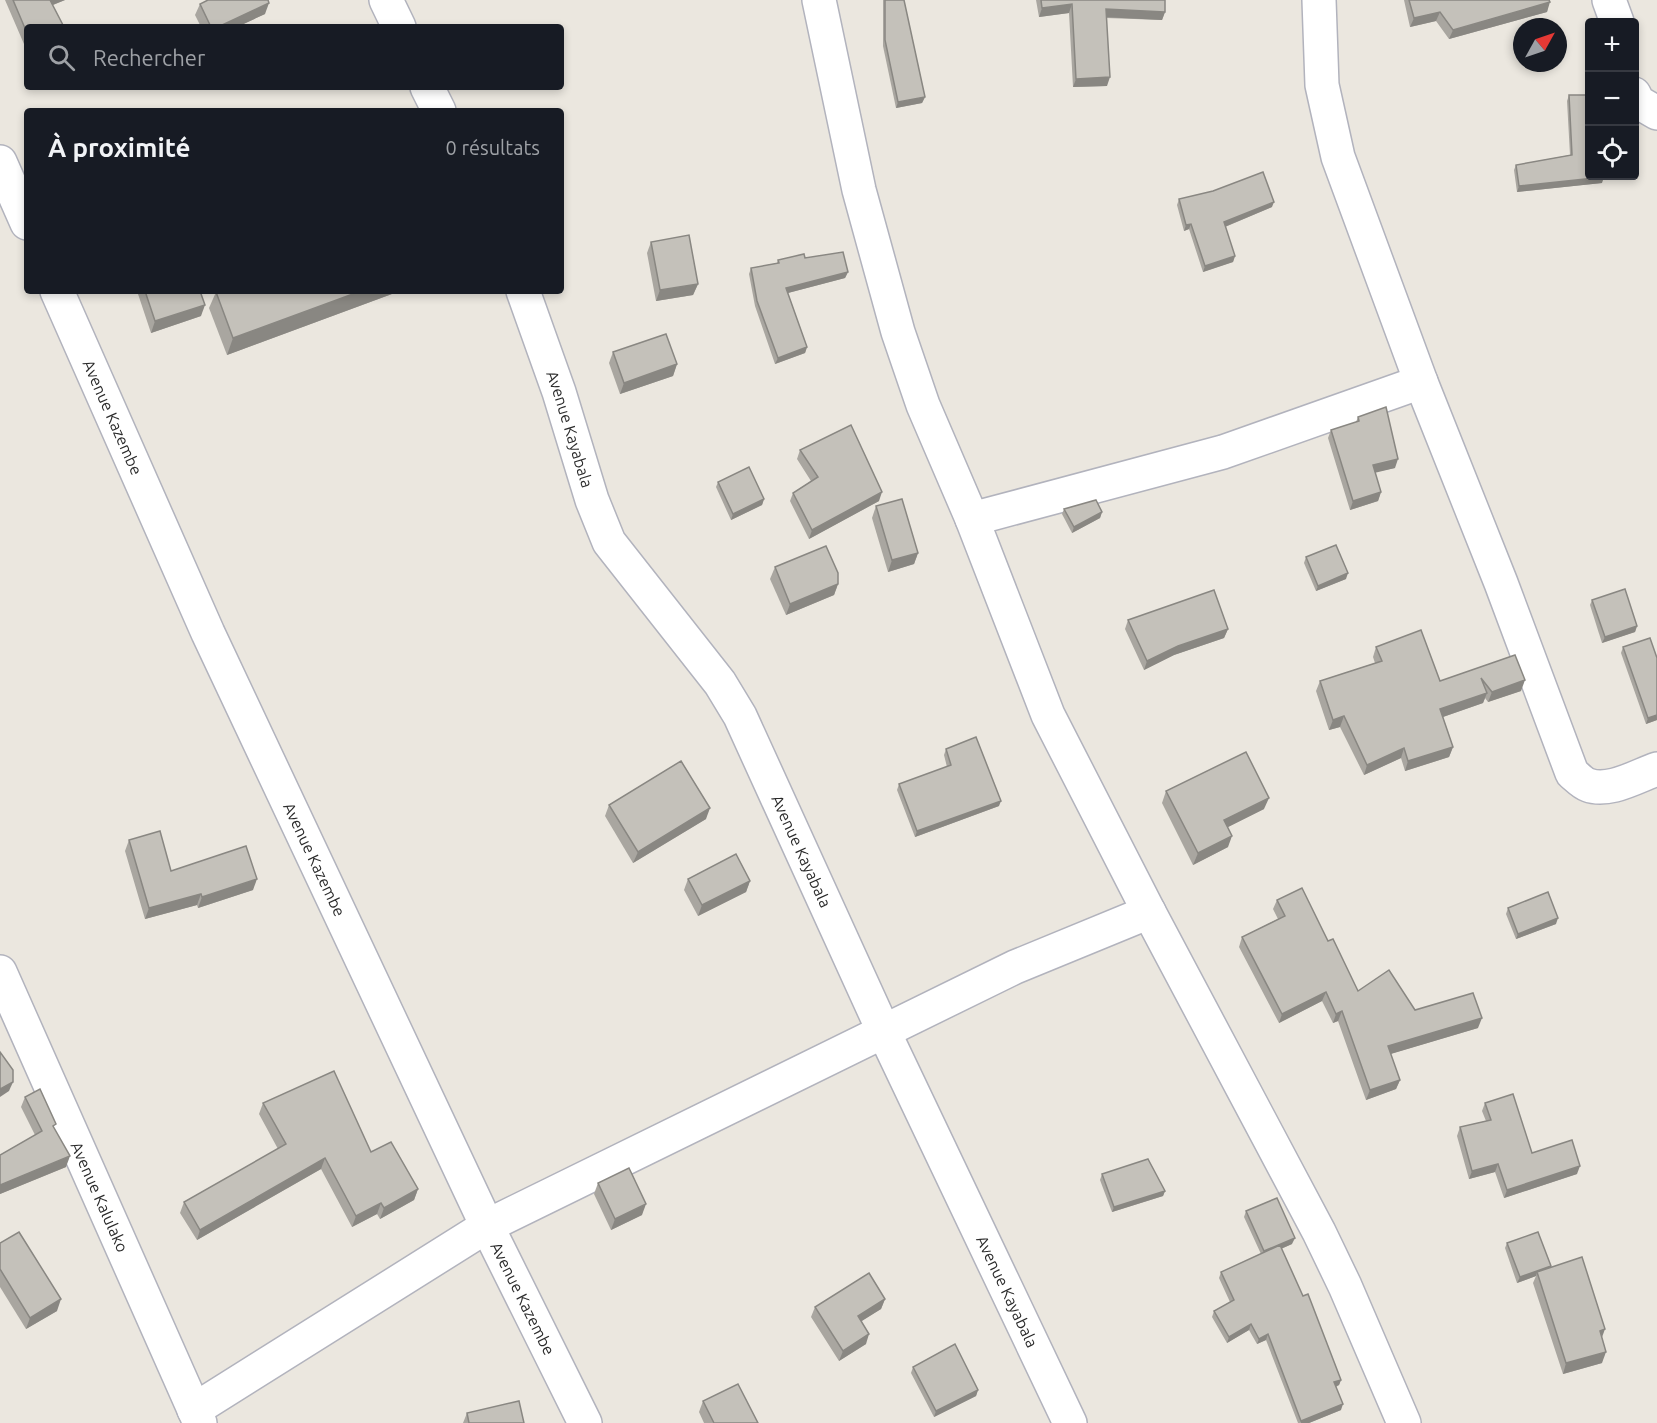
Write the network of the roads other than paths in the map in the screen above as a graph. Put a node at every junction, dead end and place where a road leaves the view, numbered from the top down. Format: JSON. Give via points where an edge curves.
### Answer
{"nodes":[{"id":1,"x":386,"y":0,"type":"edge"},
{"id":2,"x":819,"y":0,"type":"edge"},
{"id":3,"x":1319,"y":0,"type":"edge"},
{"id":4,"x":1609,"y":0,"type":"edge"},
{"id":5,"x":1616,"y":18,"type":"edge"},
{"id":6,"x":398,"y":24,"type":"edge"},
{"id":7,"x":428,"y":90,"type":"edge"},
{"id":8,"x":1639,"y":103,"type":"edge"},
{"id":9,"x":438,"y":108,"type":"edge"},
{"id":10,"x":1657,"y":113,"type":"edge"},
{"id":11,"x":0,"y":162,"type":"edge"},
{"id":12,"x":24,"y":216,"type":"edge"},
{"id":13,"x":58,"y":294,"type":"edge"},
{"id":14,"x":524,"y":294,"type":"edge"},
{"id":15,"x":1421,"y":382,"type":"junction"},
{"id":16,"x":972,"y":519,"type":"junction"},
{"id":17,"x":1657,"y":768,"type":"edge"},
{"id":18,"x":1149,"y":912,"type":"junction"},
{"id":19,"x":0,"y":972,"type":"edge"},
{"id":20,"x":883,"y":1030,"type":"junction"},
{"id":21,"x":487,"y":1226,"type":"junction"},
{"id":22,"x":197,"y":1416,"type":"edge"},
{"id":23,"x":585,"y":1423,"type":"edge"},
{"id":24,"x":1071,"y":1423,"type":"edge"},
{"id":25,"x":1404,"y":1423,"type":"edge"}],
"edges":[{"from":1,"to":6,"type":"street"},
{"from":2,"to":16,"type":"street","via":[[859,190],[898,332],[923,405]]},
{"from":3,"to":15,"type":"street","via":[[1322,85],[1338,157]]},
{"from":4,"to":5,"type":"street"},
{"from":7,"to":9,"type":"street"},
{"from":8,"to":10,"type":"street"},
{"from":11,"to":12,"type":"street"},
{"from":13,"to":21,"type":"street","name":"Avenue Kazembe","via":[[208,633]]},
{"from":14,"to":20,"type":"street","name":"Avenue Kayabala","via":[[609,542],[720,683],[740,716]]},
{"from":15,"to":16,"type":"street","via":[[1223,452]]},
{"from":15,"to":17,"type":"street","via":[[1572,773],[1586,784],[1600,788]]},
{"from":16,"to":18,"type":"street","via":[[1048,715]]},
{"from":18,"to":20,"type":"street","via":[[1015,967]]},
{"from":18,"to":25,"type":"street","via":[[1319,1232]]},
{"from":19,"to":22,"type":"street","name":"Avenue Kalulako"},
{"from":20,"to":21,"type":"street"},
{"from":20,"to":24,"type":"street","name":"Avenue Kayabala"},
{"from":21,"to":22,"type":"street"},
{"from":21,"to":23,"type":"street","name":"Avenue Kazembe"}]}
